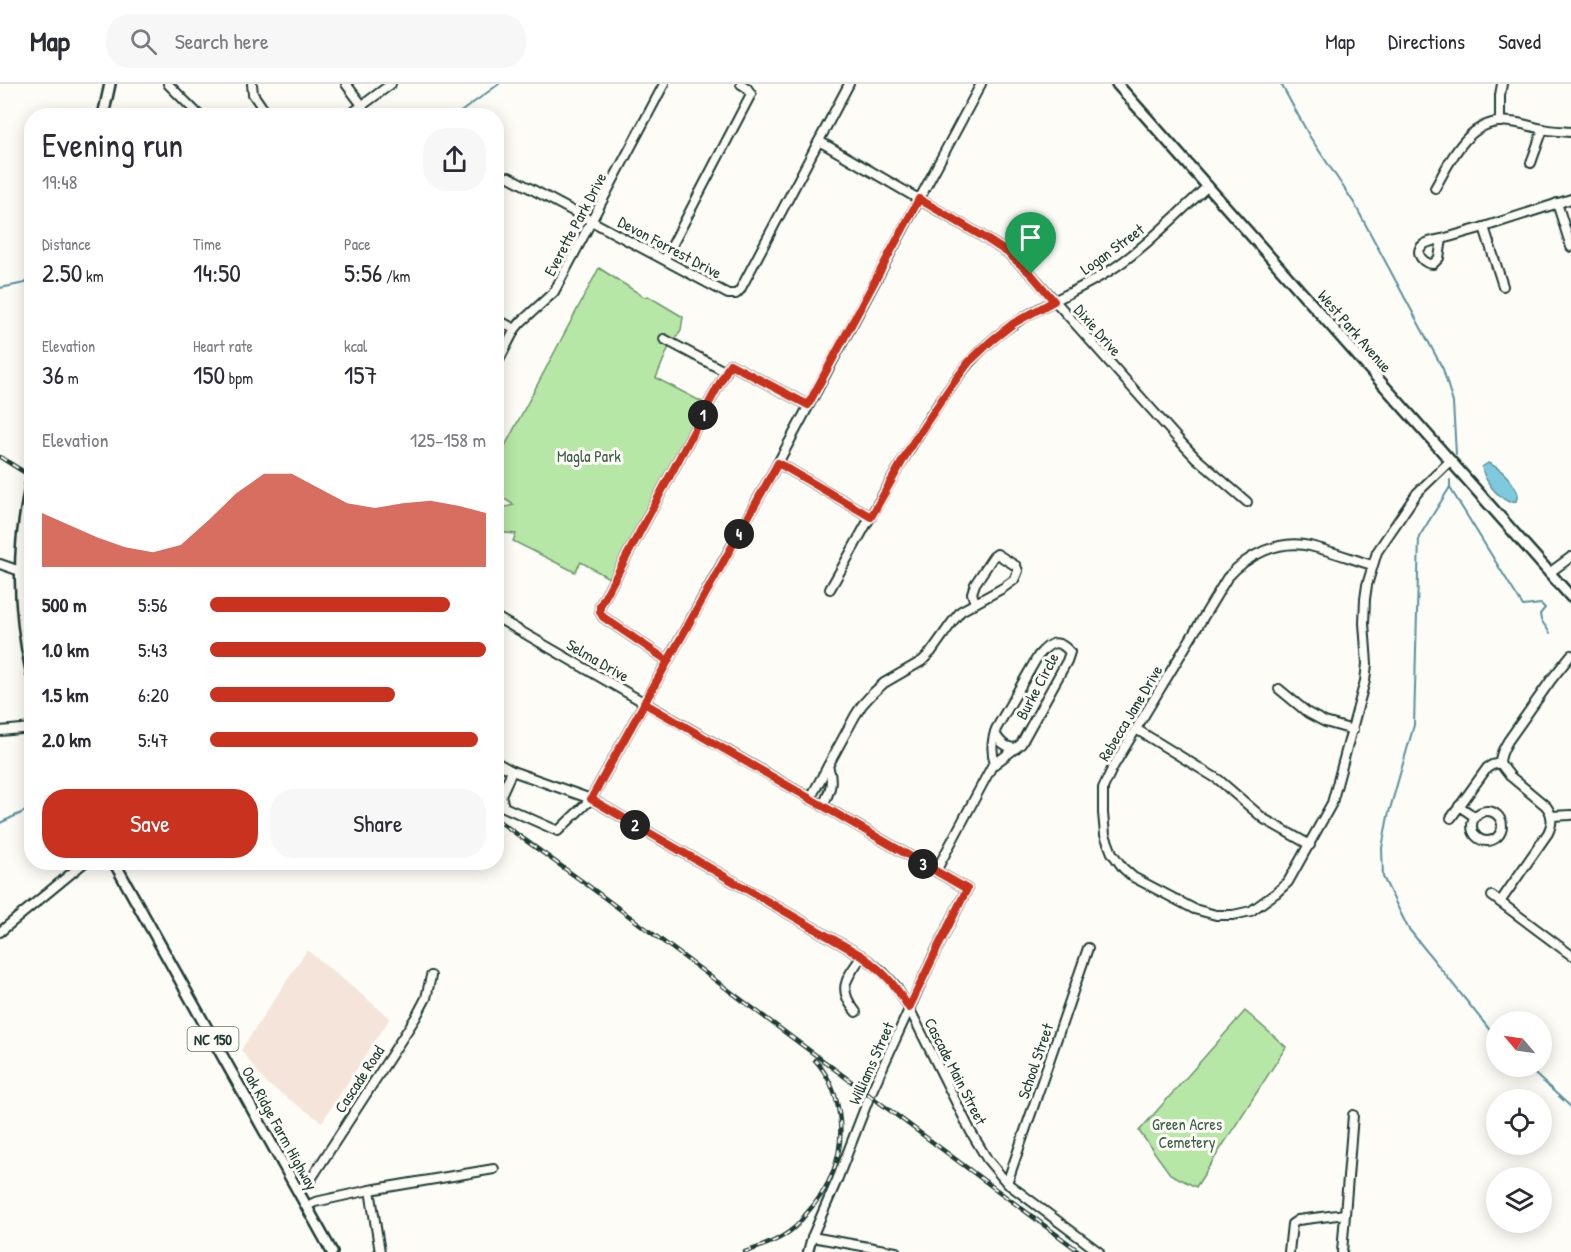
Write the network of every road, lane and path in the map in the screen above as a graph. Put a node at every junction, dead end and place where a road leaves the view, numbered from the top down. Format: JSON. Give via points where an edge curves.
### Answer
{"nodes":[{"id":1,"x":110,"y":84,"type":"edge"},
{"id":2,"x":168,"y":84,"type":"edge"},
{"id":3,"x":252,"y":84,"type":"edge"},
{"id":4,"x":346,"y":84,"type":"edge"},
{"id":5,"x":391,"y":84,"type":"edge"},
{"id":6,"x":664,"y":84,"type":"edge"},
{"id":7,"x":741,"y":84,"type":"edge"},
{"id":8,"x":849,"y":84,"type":"edge"},
{"id":9,"x":981,"y":84,"type":"edge"},
{"id":10,"x":1118,"y":84,"type":"edge"},
{"id":11,"x":1502,"y":84,"type":"edge"},
{"id":12,"x":362,"y":105,"type":"junction"},
{"id":13,"x":106,"y":108,"type":"edge"},
{"id":14,"x":192,"y":108,"type":"edge"},
{"id":15,"x":263,"y":108,"type":"edge"},
{"id":16,"x":358,"y":108,"type":"edge"},
{"id":17,"x":1500,"y":122,"type":"junction"},
{"id":18,"x":1543,"y":129,"type":"junction"},
{"id":19,"x":1571,"y":132,"type":"edge"},
{"id":20,"x":819,"y":141,"type":"junction"},
{"id":21,"x":1531,"y":164,"type":"dead end"},
{"id":22,"x":509,"y":177,"type":"dead end"},
{"id":23,"x":1208,"y":186,"type":"junction"},
{"id":24,"x":1435,"y":188,"type":"dead end"},
{"id":25,"x":919,"y":199,"type":"junction"},
{"id":26,"x":1571,"y":199,"type":"edge"},
{"id":27,"x":1557,"y":203,"type":"junction"},
{"id":28,"x":591,"y":220,"type":"junction"},
{"id":29,"x":1484,"y":227,"type":"junction"},
{"id":30,"x":1442,"y":238,"type":"dead end"},
{"id":31,"x":1571,"y":247,"type":"edge"},
{"id":32,"x":664,"y":259,"type":"junction"},
{"id":33,"x":1503,"y":286,"type":"dead end"},
{"id":34,"x":1054,"y":301,"type":"junction"},
{"id":35,"x":504,"y":323,"type":"edge"},
{"id":36,"x":515,"y":329,"type":"junction"},
{"id":37,"x":664,"y":339,"type":"dead end"},
{"id":38,"x":504,"y":350,"type":"edge"},
{"id":39,"x":726,"y":372,"type":"junction"},
{"id":40,"x":808,"y":405,"type":"junction"},
{"id":41,"x":1450,"y":461,"type":"junction"},
{"id":42,"x":778,"y":463,"type":"junction"},
{"id":43,"x":1247,"y":502,"type":"dead end"},
{"id":44,"x":871,"y":517,"type":"junction"},
{"id":45,"x":24,"y":528,"type":"edge"},
{"id":46,"x":1571,"y":557,"type":"edge"},
{"id":47,"x":0,"y":564,"type":"edge"},
{"id":48,"x":1372,"y":565,"type":"junction"},
{"id":49,"x":20,"y":571,"type":"junction"},
{"id":50,"x":1549,"y":573,"type":"junction"},
{"id":51,"x":830,"y":589,"type":"dead end"},
{"id":52,"x":1571,"y":597,"type":"edge"},
{"id":53,"x":975,"y":603,"type":"junction"},
{"id":54,"x":504,"y":622,"type":"edge"},
{"id":55,"x":24,"y":631,"type":"edge"},
{"id":56,"x":1571,"y":655,"type":"edge"},
{"id":57,"x":668,"y":661,"type":"junction"},
{"id":58,"x":1279,"y":689,"type":"dead end"},
{"id":59,"x":644,"y":703,"type":"junction"},
{"id":60,"x":24,"y":728,"type":"edge"},
{"id":61,"x":1136,"y":729,"type":"junction"},
{"id":62,"x":0,"y":730,"type":"edge"},
{"id":63,"x":1353,"y":730,"type":"junction"},
{"id":64,"x":995,"y":732,"type":"junction"},
{"id":65,"x":1016,"y":748,"type":"junction"},
{"id":66,"x":995,"y":763,"type":"junction"},
{"id":67,"x":1500,"y":763,"type":"junction"},
{"id":68,"x":504,"y":766,"type":"edge"},
{"id":69,"x":828,"y":766,"type":"junction"},
{"id":70,"x":512,"y":771,"type":"junction"},
{"id":71,"x":504,"y":788,"type":"edge"},
{"id":72,"x":591,"y":799,"type":"junction"},
{"id":73,"x":810,"y":799,"type":"junction"},
{"id":74,"x":823,"y":806,"type":"junction"},
{"id":75,"x":1459,"y":806,"type":"junction"},
{"id":76,"x":504,"y":807,"type":"edge"},
{"id":77,"x":1571,"y":815,"type":"edge"},
{"id":78,"x":1551,"y":816,"type":"junction"},
{"id":79,"x":1475,"y":817,"type":"dead end"},
{"id":80,"x":1451,"y":818,"type":"dead end"},
{"id":81,"x":1310,"y":845,"type":"junction"},
{"id":82,"x":75,"y":870,"type":"edge"},
{"id":83,"x":118,"y":870,"type":"edge"},
{"id":84,"x":936,"y":871,"type":"junction"},
{"id":85,"x":967,"y":889,"type":"joint"},
{"id":86,"x":1492,"y":896,"type":"dead end"},
{"id":87,"x":1500,"y":902,"type":"junction"},
{"id":88,"x":0,"y":932,"type":"edge"},
{"id":89,"x":1088,"y":948,"type":"dead end"},
{"id":90,"x":1571,"y":955,"type":"edge"},
{"id":91,"x":862,"y":956,"type":"junction"},
{"id":92,"x":431,"y":976,"type":"dead end"},
{"id":93,"x":909,"y":1008,"type":"junction"},
{"id":94,"x":856,"y":1012,"type":"dead end"},
{"id":95,"x":1353,"y":1115,"type":"dead end"},
{"id":96,"x":494,"y":1169,"type":"dead end"},
{"id":97,"x":1007,"y":1183,"type":"junction"},
{"id":98,"x":370,"y":1190,"type":"junction"},
{"id":99,"x":298,"y":1191,"type":"junction"},
{"id":100,"x":307,"y":1206,"type":"junction"},
{"id":101,"x":1345,"y":1214,"type":"junction"},
{"id":102,"x":812,"y":1237,"type":"junction"},
{"id":103,"x":333,"y":1252,"type":"edge"},
{"id":104,"x":380,"y":1252,"type":"edge"},
{"id":105,"x":808,"y":1252,"type":"edge"},
{"id":106,"x":896,"y":1252,"type":"edge"},
{"id":107,"x":1099,"y":1252,"type":"edge"},
{"id":108,"x":1289,"y":1252,"type":"edge"},
{"id":109,"x":1341,"y":1252,"type":"edge"}],
"edges":[{"from":1,"to":13,"type":"main road"},
{"from":2,"to":14,"type":"street"},
{"from":3,"to":15,"type":"street","via":[[253,94]]},
{"from":4,"to":12,"type":"street"},
{"from":5,"to":12,"type":"street"},
{"from":6,"to":28,"type":"street","name":"Everette Park Drive"},
{"from":7,"to":32,"type":"street","via":[[751,94]]},
{"from":8,"to":20,"type":"street","name":"Devon Forrest Drive"},
{"from":9,"to":25,"type":"street"},
{"from":10,"to":23,"type":"main road","name":"West Park Avenue"},
{"from":11,"to":17,"type":"street"},
{"from":12,"to":16,"type":"street"},
{"from":17,"to":18,"type":"street"},
{"from":17,"to":24,"type":"street","via":[[1470,135]]},
{"from":18,"to":19,"type":"street"},
{"from":18,"to":21,"type":"street"},
{"from":20,"to":25,"type":"street","name":"Dixie Drive"},
{"from":20,"to":32,"type":"street","name":"Devon Forrest Drive","via":[[736,294],[729,294]]},
{"from":22,"to":28,"type":"street","name":"Devon Forrest Drive"},
{"from":23,"to":34,"type":"street","name":"Logan Street","via":[[1131,256]]},
{"from":23,"to":41,"type":"main road","name":"West Park Avenue"},
{"from":25,"to":34,"type":"street","name":"Dixie Drive","via":[[1008,253]]},
{"from":25,"to":40,"type":"street"},
{"from":26,"to":27,"type":"street"},
{"from":27,"to":29,"type":"street"},
{"from":27,"to":31,"type":"street"},
{"from":28,"to":32,"type":"street","name":"Devon Forrest Drive"},
{"from":28,"to":36,"type":"street","name":"Everette Park Drive","via":[[554,292]]},
{"from":29,"to":30,"type":"street"},
{"from":29,"to":33,"type":"street"},
{"from":34,"to":43,"type":"street","name":"Dixie Drive","via":[[1196,458]]},
{"from":34,"to":44,"type":"street","name":"Logan Street","via":[[1014,323],[969,362],[912,444]]},
{"from":35,"to":36,"type":"street"},
{"from":36,"to":38,"type":"street","name":"Everette Park Drive"},
{"from":37,"to":39,"type":"street"},
{"from":39,"to":40,"type":"street","via":[[730,364]]},
{"from":39,"to":57,"type":"street","via":[[600,606],[603,617]]},
{"from":40,"to":42,"type":"street"},
{"from":41,"to":48,"type":"street","name":"Rebecca Jane Drive","via":[[1417,493]]},
{"from":41,"to":50,"type":"main road","name":"West Park Avenue"},
{"from":42,"to":44,"type":"street"},
{"from":42,"to":57,"type":"street"},
{"from":44,"to":51,"type":"street","name":"Logan Street"},
{"from":45,"to":49,"type":"main road"},
{"from":46,"to":50,"type":"street"},
{"from":47,"to":49,"type":"street"},
{"from":48,"to":61,"type":"street","name":"Rebecca Jane Drive","via":[[1308,545],[1269,549],[1250,558],[1227,578]]},
{"from":48,"to":63,"type":"street","name":"Rebecca Jane Drive","via":[[1364,610],[1365,681]]},
{"from":49,"to":55,"type":"main road"},
{"from":50,"to":52,"type":"main road","name":"West Park Avenue"},
{"from":53,"to":53,"type":"street","via":[[1014,580],[1016,566],[997,554],[993,557],[975,584]]},
{"from":53,"to":69,"type":"street","via":[[962,611],[922,661],[872,694],[855,716]]},
{"from":54,"to":59,"type":"street","name":"Selma Drive"},
{"from":56,"to":67,"type":"street","via":[[1508,741]]},
{"from":57,"to":59,"type":"street"},
{"from":58,"to":63,"type":"street","via":[[1308,713]]},
{"from":59,"to":72,"type":"street"},
{"from":59,"to":73,"type":"street","name":"Selma Drive"},
{"from":60,"to":62,"type":"street"},
{"from":61,"to":81,"type":"street","via":[[1219,780],[1264,819]]},
{"from":61,"to":81,"type":"street","name":"Rebecca Jane Drive","via":[[1103,788],[1105,835],[1112,853],[1133,877],[1194,909],[1233,915],[1251,911],[1276,893],[1288,882]]},
{"from":63,"to":81,"type":"street","name":"Rebecca Jane Drive","via":[[1332,803]]},
{"from":64,"to":65,"type":"street","via":[[1003,743]]},
{"from":64,"to":65,"type":"street","name":"Burke Circle","via":[[1045,648],[1056,643],[1067,648],[1067,661]]},
{"from":64,"to":66,"type":"street","name":"Burke Circle"},
{"from":65,"to":66,"type":"street","name":"Burke Circle"},
{"from":66,"to":84,"type":"street","name":"Burke Circle"},
{"from":67,"to":75,"type":"street","via":[[1487,768]]},
{"from":67,"to":78,"type":"street","via":[[1546,806]]},
{"from":68,"to":70,"type":"street","name":"Cascade Main Street"},
{"from":69,"to":73,"type":"street"},
{"from":69,"to":74,"type":"street","via":[[831,785]]},
{"from":70,"to":71,"type":"street"},
{"from":70,"to":72,"type":"street","name":"Cascade Main Street"},
{"from":72,"to":76,"type":"street","via":[[558,831]]},
{"from":72,"to":91,"type":"street","name":"Cascade Main Street"},
{"from":73,"to":74,"type":"street","name":"Selma Drive"},
{"from":74,"to":84,"type":"street","name":"Selma Drive"},
{"from":75,"to":79,"type":"street"},
{"from":75,"to":80,"type":"street"},
{"from":77,"to":78,"type":"street"},
{"from":78,"to":87,"type":"street","via":[[1548,833]]},
{"from":82,"to":88,"type":"street"},
{"from":83,"to":99,"type":"main road","name":"Oak Ridge Farm Highway","number":"NC 150"},
{"from":84,"to":85,"type":"street","name":"Selma Drive"},
{"from":85,"to":93,"type":"street","name":"Williams Street"},
{"from":86,"to":87,"type":"street"},
{"from":87,"to":90,"type":"street"},
{"from":89,"to":97,"type":"street","name":"School Street"},
{"from":91,"to":93,"type":"street","name":"Cascade Main Street","via":[[895,985]]},
{"from":91,"to":94,"type":"street","via":[[844,986],[848,1002]]},
{"from":92,"to":99,"type":"street","name":"Cascade Road","via":[[416,1017],[309,1182]]},
{"from":93,"to":97,"type":"street","name":"Cascade Main Street","via":[[971,1132]]},
{"from":93,"to":102,"type":"street","name":"Williams Street"},
{"from":95,"to":101,"type":"street"},
{"from":96,"to":98,"type":"street"},
{"from":97,"to":107,"type":"street","name":"Cascade Main Street"},
{"from":98,"to":100,"type":"street"},
{"from":98,"to":104,"type":"street"},
{"from":99,"to":100,"type":"main road","name":"Oak Ridge Farm Highway","number":"NC 150"},
{"from":100,"to":103,"type":"main road","name":"Oak Ridge Farm Highway","number":"NC 150"},
{"from":101,"to":108,"type":"street","via":[[1292,1224]]},
{"from":101,"to":109,"type":"street"},
{"from":102,"to":105,"type":"street","name":"Williams Street"},
{"from":102,"to":106,"type":"street"}]}
